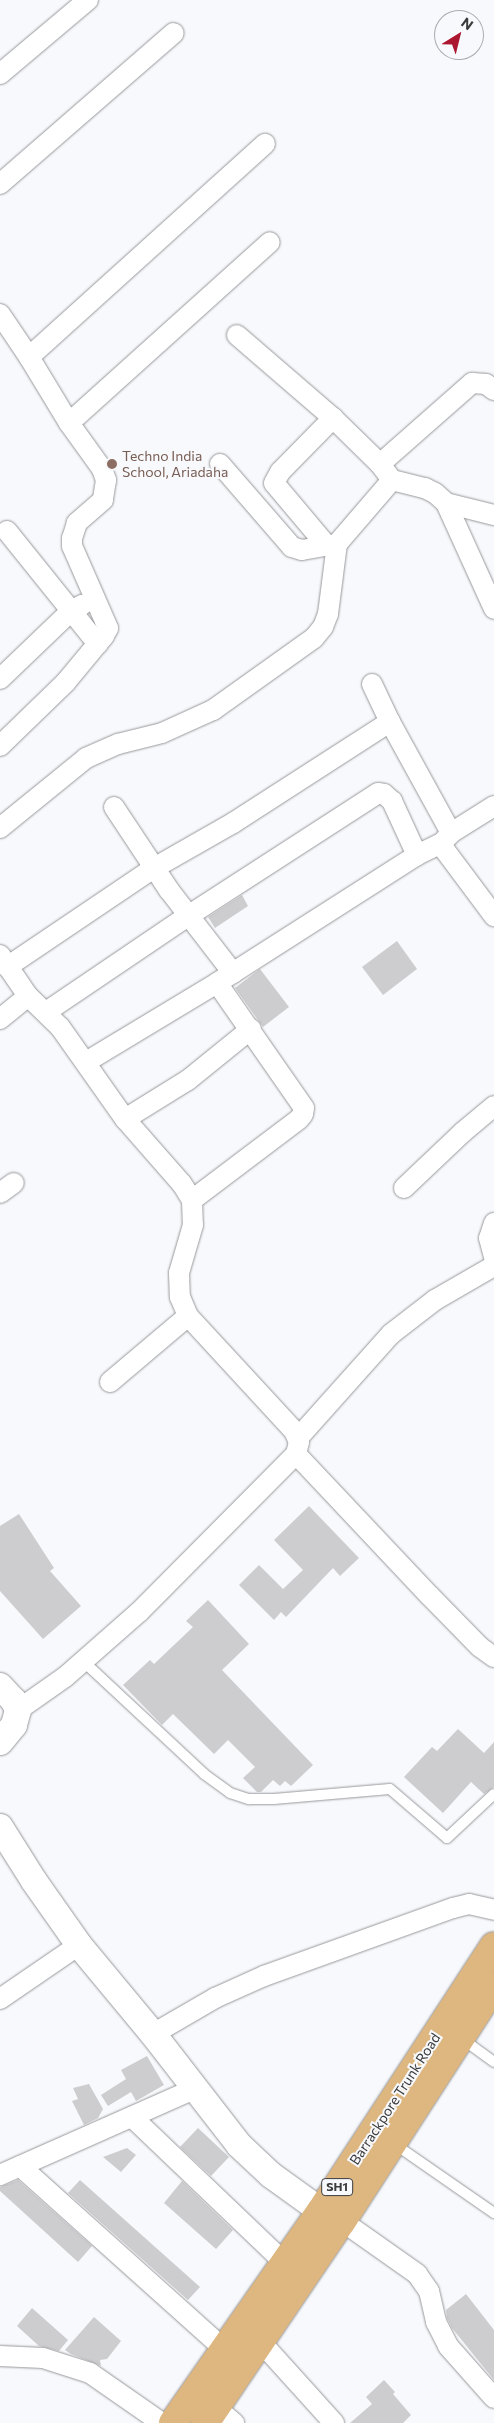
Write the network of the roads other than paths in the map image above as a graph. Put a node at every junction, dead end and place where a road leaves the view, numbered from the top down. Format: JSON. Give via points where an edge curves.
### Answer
{"nodes":[{"id":1,"x":88,"y":0,"type":"edge"},
{"id":2,"x":174,"y":33,"type":"dead end"},
{"id":3,"x":0,"y":74,"type":"edge"},
{"id":4,"x":265,"y":144,"type":"dead end"},
{"id":5,"x":0,"y":184,"type":"edge"},
{"id":6,"x":270,"y":242,"type":"dead end"},
{"id":7,"x":0,"y":314,"type":"edge"},
{"id":8,"x":237,"y":335,"type":"dead end"},
{"id":9,"x":29,"y":357,"type":"junction"},
{"id":10,"x":494,"y":390,"type":"edge"},
{"id":11,"x":333,"y":418,"type":"junction"},
{"id":12,"x":69,"y":422,"type":"junction"},
{"id":13,"x":220,"y":464,"type":"dead end"},
{"id":14,"x":380,"y":464,"type":"junction"},
{"id":15,"x":392,"y":480,"type":"junction"},
{"id":16,"x":446,"y":503,"type":"junction"},
{"id":17,"x":494,"y":515,"type":"edge"},
{"id":18,"x":7,"y":531,"type":"dead end"},
{"id":19,"x":332,"y":545,"type":"junction"},
{"id":20,"x":95,"y":598,"type":"junction"},
{"id":21,"x":494,"y":609,"type":"edge"},
{"id":22,"x":72,"y":611,"type":"junction"},
{"id":23,"x":98,"y":644,"type":"junction"},
{"id":24,"x":0,"y":679,"type":"edge"},
{"id":25,"x":372,"y":684,"type":"dead end"},
{"id":26,"x":390,"y":722,"type":"junction"},
{"id":27,"x":3,"y":738,"type":"edge"},
{"id":28,"x":494,"y":806,"type":"edge"},
{"id":29,"x":114,"y":807,"type":"dead end"},
{"id":30,"x":0,"y":828,"type":"edge"},
{"id":31,"x":447,"y":838,"type":"junction"},
{"id":32,"x":417,"y":855,"type":"junction"},
{"id":33,"x":154,"y":868,"type":"junction"},
{"id":34,"x":188,"y":916,"type":"junction"},
{"id":35,"x":494,"y":916,"type":"edge"},
{"id":36,"x":4,"y":961,"type":"edge"},
{"id":37,"x":225,"y":978,"type":"junction"},
{"id":38,"x":28,"y":996,"type":"junction"},
{"id":39,"x":46,"y":1012,"type":"junction"},
{"id":40,"x":0,"y":1019,"type":"edge"},
{"id":41,"x":251,"y":1029,"type":"junction"},
{"id":42,"x":86,"y":1062,"type":"junction"},
{"id":43,"x":494,"y":1106,"type":"edge"},
{"id":44,"x":125,"y":1119,"type":"junction"},
{"id":45,"x":404,"y":1188,"type":"dead end"},
{"id":46,"x":192,"y":1200,"type":"junction"},
{"id":47,"x":494,"y":1223,"type":"edge"},
{"id":48,"x":494,"y":1257,"type":"edge"},
{"id":49,"x":494,"y":1266,"type":"edge"},
{"id":50,"x":188,"y":1316,"type":"junction"},
{"id":51,"x":110,"y":1382,"type":"dead end"},
{"id":52,"x":297,"y":1446,"type":"junction"},
{"id":53,"x":494,"y":1657,"type":"edge"},
{"id":54,"x":83,"y":1661,"type":"junction"},
{"id":55,"x":0,"y":1686,"type":"edge"},
{"id":56,"x":18,"y":1710,"type":"junction"},
{"id":57,"x":0,"y":1742,"type":"edge"},
{"id":58,"x":494,"y":1794,"type":"edge"},
{"id":59,"x":0,"y":1827,"type":"edge"},
{"id":60,"x":494,"y":1910,"type":"edge"},
{"id":61,"x":79,"y":1944,"type":"junction"},
{"id":62,"x":494,"y":1946,"type":"edge"},
{"id":63,"x":494,"y":1986,"type":"edge"},
{"id":64,"x":0,"y":1999,"type":"edge"},
{"id":65,"x":153,"y":2034,"type":"junction"},
{"id":66,"x":460,"y":2037,"type":"junction"},
{"id":67,"x":494,"y":2062,"type":"edge"},
{"id":68,"x":194,"y":2089,"type":"junction"},
{"id":69,"x":132,"y":2117,"type":"junction"},
{"id":70,"x":392,"y":2143,"type":"junction"},
{"id":71,"x":20,"y":2166,"type":"junction"},
{"id":72,"x":0,"y":2175,"type":"edge"},
{"id":73,"x":494,"y":2213,"type":"edge"},
{"id":74,"x":331,"y":2216,"type":"junction"},
{"id":75,"x":285,"y":2263,"type":"junction"},
{"id":76,"x":260,"y":2340,"type":"junction"},
{"id":77,"x":225,"y":2350,"type":"junction"},
{"id":78,"x":0,"y":2356,"type":"edge"},
{"id":79,"x":494,"y":2398,"type":"edge"},
{"id":80,"x":218,"y":2418,"type":"edge"},
{"id":81,"x":162,"y":2423,"type":"edge"},
{"id":82,"x":173,"y":2423,"type":"edge"},
{"id":83,"x":334,"y":2423,"type":"edge"}],
"edges":[{"from":1,"to":3,"type":"street"},
{"from":2,"to":5,"type":"street"},
{"from":4,"to":9,"type":"street"},
{"from":6,"to":12,"type":"street"},
{"from":7,"to":9,"type":"street"},
{"from":8,"to":11,"type":"street"},
{"from":9,"to":12,"type":"street"},
{"from":10,"to":14,"type":"street","via":[[486,384],[472,383]]},
{"from":11,"to":14,"type":"street"},
{"from":11,"to":19,"type":"street","via":[[280,472],[274,484]]},
{"from":12,"to":20,"type":"street","via":[[102,469],[106,480],[103,500],[77,523],[72,538],[72,546]]},
{"from":13,"to":19,"type":"street","via":[[292,547],[302,550]]},
{"from":14,"to":15,"type":"street"},
{"from":15,"to":16,"type":"street","via":[[425,488]]},
{"from":15,"to":19,"type":"street"},
{"from":16,"to":17,"type":"street"},
{"from":16,"to":21,"type":"street"},
{"from":18,"to":22,"type":"street"},
{"from":19,"to":30,"type":"street","via":[[328,614],[314,638],[213,710],[162,733],[105,749],[86,758]]},
{"from":20,"to":22,"type":"street"},
{"from":20,"to":23,"type":"street","via":[[108,628]]},
{"from":22,"to":23,"type":"street"},
{"from":22,"to":24,"type":"street"},
{"from":23,"to":27,"type":"street","via":[[66,682]]},
{"from":25,"to":26,"type":"street"},
{"from":26,"to":31,"type":"street"},
{"from":26,"to":33,"type":"street","via":[[233,823]]},
{"from":28,"to":31,"type":"street"},
{"from":29,"to":33,"type":"street"},
{"from":31,"to":32,"type":"street"},
{"from":31,"to":35,"type":"street","via":[[444,849]]},
{"from":32,"to":34,"type":"street","via":[[392,800],[378,793]]},
{"from":32,"to":37,"type":"street"},
{"from":33,"to":34,"type":"street"},
{"from":33,"to":36,"type":"street"},
{"from":34,"to":37,"type":"street"},
{"from":34,"to":39,"type":"street"},
{"from":36,"to":38,"type":"street"},
{"from":37,"to":41,"type":"street"},
{"from":37,"to":42,"type":"street"},
{"from":38,"to":39,"type":"street"},
{"from":38,"to":40,"type":"street"},
{"from":39,"to":42,"type":"street"},
{"from":41,"to":44,"type":"street","via":[[188,1080]]},
{"from":41,"to":46,"type":"street","via":[[302,1101],[304,1114]]},
{"from":42,"to":44,"type":"street"},
{"from":43,"to":45,"type":"street"},
{"from":44,"to":46,"type":"street"},
{"from":46,"to":50,"type":"street","via":[[193,1225],[179,1273],[180,1297]]},
{"from":47,"to":48,"type":"street","via":[[489,1238]]},
{"from":49,"to":52,"type":"street","via":[[435,1300],[391,1334]]},
{"from":50,"to":51,"type":"street"},
{"from":50,"to":52,"type":"street"},
{"from":52,"to":53,"type":"street","via":[[436,1602]]},
{"from":52,"to":54,"type":"street","via":[[139,1612]]},
{"from":54,"to":56,"type":"street"},
{"from":54,"to":58,"type":"lane","via":[[204,1774],[230,1794],[249,1799],[274,1799],[390,1789],[447,1838]]},
{"from":55,"to":56,"type":"street"},
{"from":56,"to":57,"type":"street","via":[[14,1725]]},
{"from":59,"to":61,"type":"street"},
{"from":60,"to":65,"type":"street","via":[[469,1904],[453,1908],[264,1976],[215,1998]]},
{"from":61,"to":64,"type":"street"},
{"from":61,"to":65,"type":"street"},
{"from":62,"to":74,"type":"main road","name":"Barrackpore Trunk Road","number":"SH1"},
{"from":63,"to":66,"type":"main road","name":"Barrackpore Trunk Road","number":"SH1"},
{"from":65,"to":68,"type":"street"},
{"from":66,"to":67,"type":"lane"},
{"from":66,"to":70,"type":"main road","name":"Barrackpore Trunk Road","number":"SH1"},
{"from":68,"to":69,"type":"street"},
{"from":68,"to":74,"type":"street","via":[[239,2145],[271,2175]]},
{"from":69,"to":71,"type":"street"},
{"from":69,"to":75,"type":"street"},
{"from":70,"to":73,"type":"lane"},
{"from":70,"to":74,"type":"main road","name":"Barrackpore Trunk Road","number":"SH1"},
{"from":71,"to":72,"type":"street"},
{"from":71,"to":77,"type":"street"},
{"from":74,"to":75,"type":"main road","name":"Barrackpore Trunk Road","number":"SH1"},
{"from":74,"to":76,"type":"main road","name":"Barrackpore Trunk Road","number":"SH1"},
{"from":74,"to":79,"type":"street","via":[[416,2274],[429,2291],[436,2322],[448,2346]]},
{"from":75,"to":77,"type":"main road","name":"Barrackpore Trunk Road","number":"SH1"},
{"from":76,"to":80,"type":"main road","name":"Barrackpore Trunk Road","number":"SH1"},
{"from":76,"to":83,"type":"street"},
{"from":77,"to":82,"type":"main road","name":"Barrackpore Trunk Road","number":"SH1"},
{"from":78,"to":81,"type":"street","via":[[43,2358],[90,2373]]}]}
